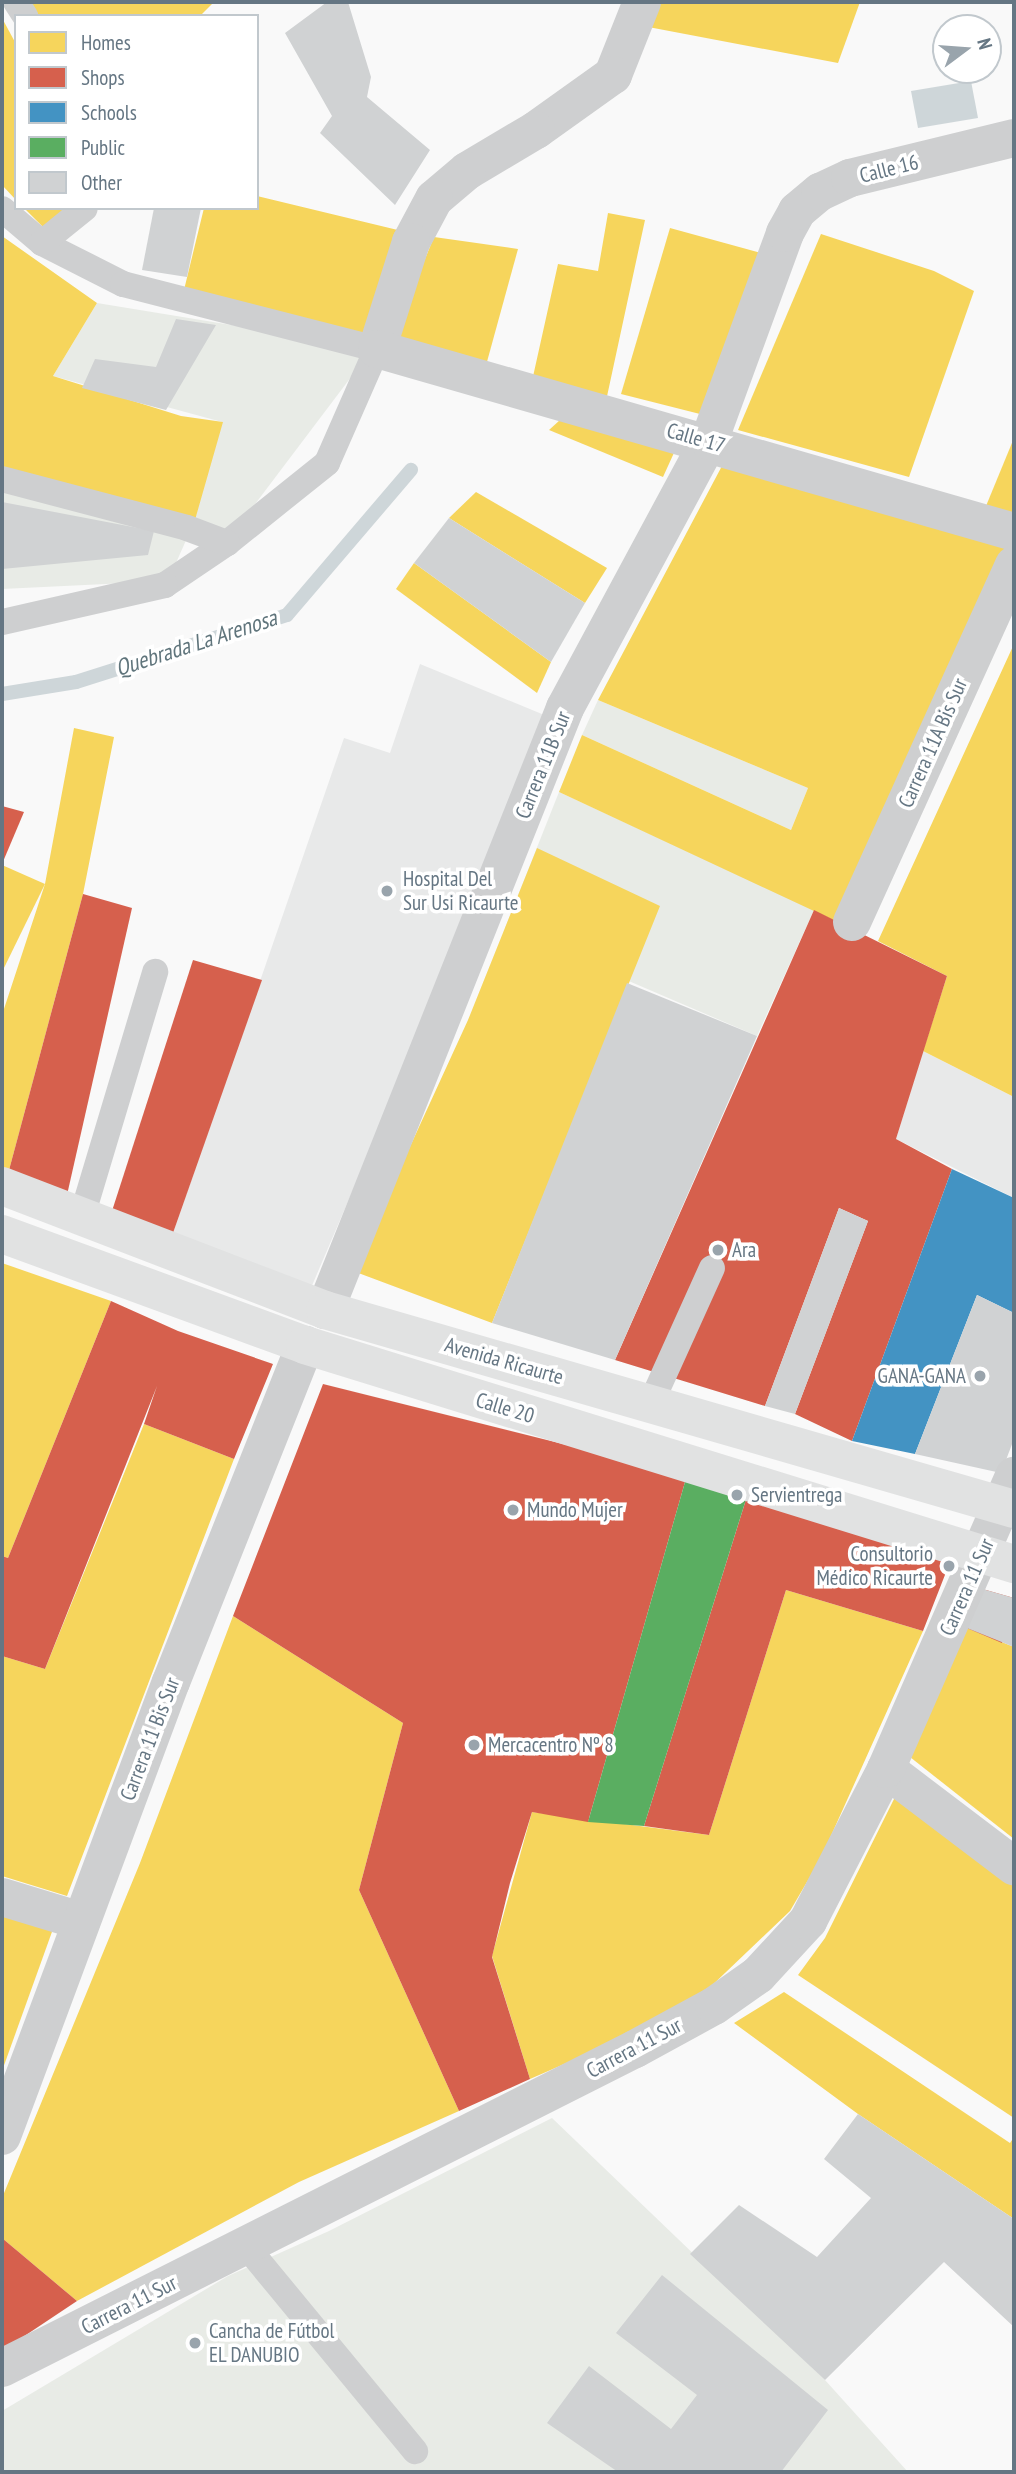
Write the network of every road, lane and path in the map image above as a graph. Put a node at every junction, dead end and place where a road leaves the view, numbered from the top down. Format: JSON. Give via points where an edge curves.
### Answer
{"nodes":[{"id":1,"x":639,"y":5,"type":"edge"},
{"id":2,"x":1014,"y":138,"type":"edge"},
{"id":3,"x":2,"y":209,"type":"edge"},
{"id":4,"x":83,"y":210,"type":"edge"},
{"id":5,"x":785,"y":233,"type":"joint"},
{"id":6,"x":42,"y":243,"type":"junction"},
{"id":7,"x":377,"y":349,"type":"junction"},
{"id":8,"x":709,"y":441,"type":"junction"},
{"id":9,"x":2,"y":479,"type":"edge"},
{"id":10,"x":1014,"y":532,"type":"edge"},
{"id":11,"x":227,"y":543,"type":"junction"},
{"id":12,"x":1014,"y":565,"type":"edge"},
{"id":13,"x":2,"y":622,"type":"edge"},
{"id":14,"x":852,"y":922,"type":"dead end"},
{"id":15,"x":155,"y":972,"type":"dead end"},
{"id":16,"x":2,"y":1186,"type":"edge"},
{"id":17,"x":82,"y":1216,"type":"junction"},
{"id":18,"x":2,"y":1234,"type":"edge"},
{"id":19,"x":712,"y":1268,"type":"dead end"},
{"id":20,"x":325,"y":1310,"type":"junction"},
{"id":21,"x":305,"y":1345,"type":"junction"},
{"id":22,"x":651,"y":1403,"type":"junction"},
{"id":23,"x":1010,"y":1497,"type":"edge"},
{"id":24,"x":997,"y":1560,"type":"edge"},
{"id":25,"x":886,"y":1769,"type":"junction"},
{"id":26,"x":1014,"y":1866,"type":"edge"},
{"id":27,"x":2,"y":1896,"type":"edge"},
{"id":28,"x":81,"y":1921,"type":"junction"},
{"id":29,"x":2,"y":2136,"type":"edge"},
{"id":30,"x":246,"y":2246,"type":"junction"},
{"id":31,"x":2,"y":2368,"type":"edge"},
{"id":32,"x":415,"y":2451,"type":"dead end"}],
"edges":[{"from":1,"to":7,"type":"street","via":[[612,75],[536,130],[467,171],[434,199],[411,242]]},
{"from":2,"to":5,"type":"street","name":"Calle 16","via":[[850,178],[820,192],[797,211]]},
{"from":3,"to":6,"type":"lane"},
{"from":4,"to":6,"type":"lane"},
{"from":5,"to":8,"type":"street","name":"Carrera 11B Sur"},
{"from":6,"to":7,"type":"lane","via":[[123,284]]},
{"from":7,"to":8,"type":"street","name":"Calle 17"},
{"from":7,"to":11,"type":"lane","via":[[327,463]]},
{"from":8,"to":10,"type":"street","name":"Calle 17"},
{"from":8,"to":20,"type":"street","name":"Carrera 11B Sur","via":[[565,708]]},
{"from":9,"to":11,"type":"lane"},
{"from":11,"to":13,"type":"lane","via":[[165,585]]},
{"from":12,"to":14,"type":"street","name":"Carrera 11A Bis Sur"},
{"from":15,"to":17,"type":"lane"},
{"from":16,"to":17,"type":"main road","name":"Avenida Ricaurte"},
{"from":17,"to":20,"type":"main road","name":"Avenida Ricaurte"},
{"from":18,"to":21,"type":"main road","name":"Calle 20"},
{"from":19,"to":22,"type":"lane"},
{"from":20,"to":22,"type":"main road","name":"Avenida Ricaurte"},
{"from":21,"to":24,"type":"main road","name":"Calle 20"},
{"from":21,"to":28,"type":"street","name":"Carrera 11 Bis Sur"},
{"from":22,"to":23,"type":"main road","name":"Avenida Ricaurte"},
{"from":23,"to":24,"type":"street","name":"Carrera 11 Sur"},
{"from":24,"to":25,"type":"street","name":"Carrera 11 Sur"},
{"from":25,"to":26,"type":"street"},
{"from":25,"to":30,"type":"street","name":"Carrera 11 Sur","via":[[808,1921],[758,1975],[714,2006],[635,2049]]},
{"from":27,"to":28,"type":"street"},
{"from":28,"to":29,"type":"street","name":"Carrera 11 Bis Sur"},
{"from":30,"to":31,"type":"street","name":"Carrera 11 Sur"},
{"from":30,"to":32,"type":"lane"}]}
